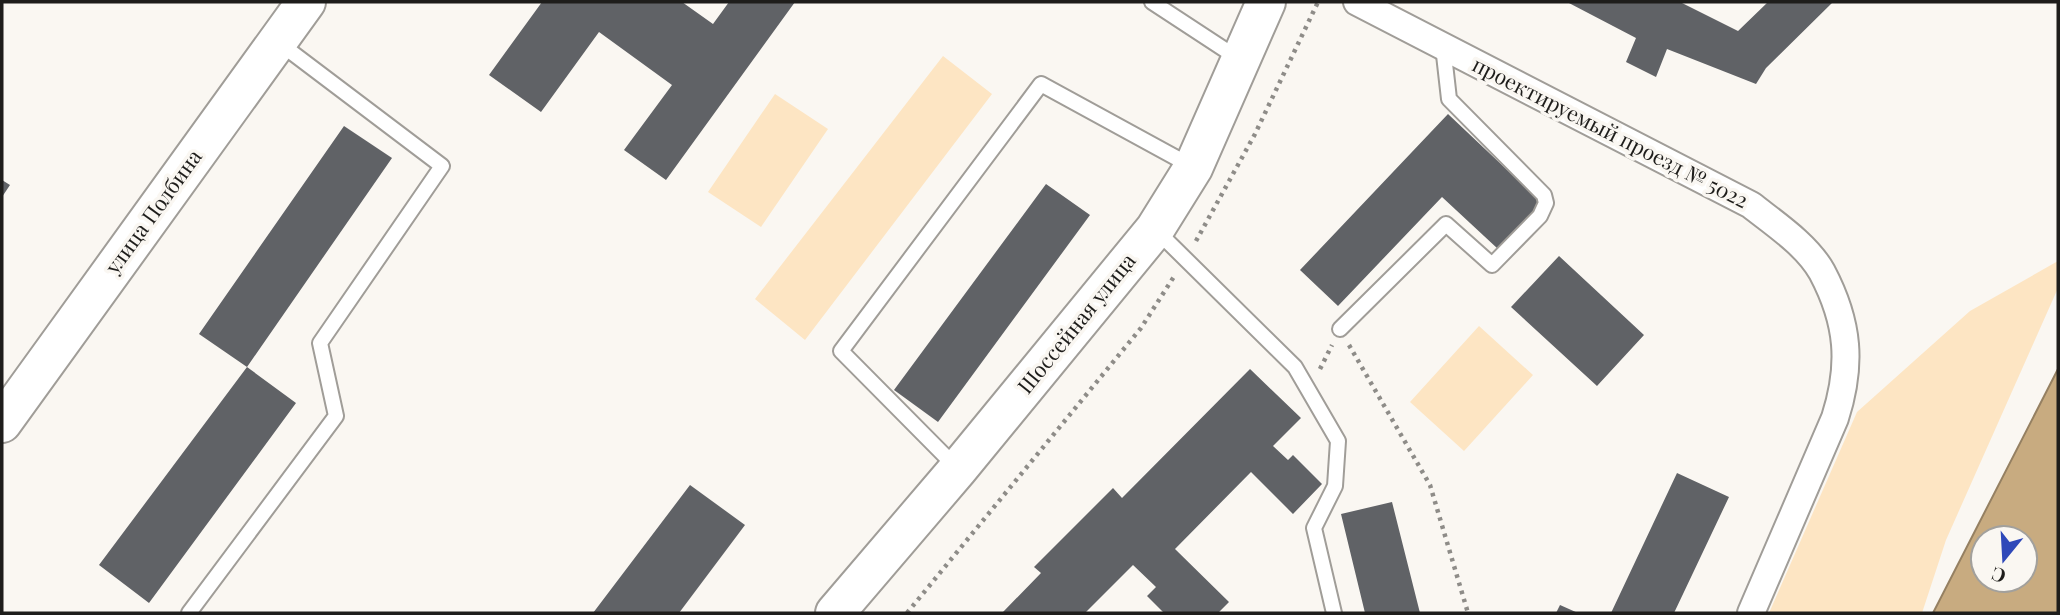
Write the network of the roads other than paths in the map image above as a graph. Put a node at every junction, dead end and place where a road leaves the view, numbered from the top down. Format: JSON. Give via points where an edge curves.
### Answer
{"nodes":[{"id":1,"x":306,"y":2,"type":"edge"},
{"id":2,"x":1152,"y":2,"type":"edge"},
{"id":3,"x":1266,"y":2,"type":"edge"},
{"id":4,"x":1357,"y":2,"type":"edge"},
{"id":5,"x":277,"y":41,"type":"junction"},
{"id":6,"x":1443,"y":46,"type":"junction"},
{"id":7,"x":1242,"y":61,"type":"junction"},
{"id":8,"x":1193,"y":168,"type":"junction"},
{"id":9,"x":1155,"y":229,"type":"junction"},
{"id":10,"x":1340,"y":329,"type":"road end"},
{"id":11,"x":2,"y":423,"type":"edge"},
{"id":12,"x":958,"y":469,"type":"junction"},
{"id":13,"x":189,"y":613,"type":"edge"},
{"id":14,"x":835,"y":613,"type":"edge"},
{"id":15,"x":1334,"y":613,"type":"edge"},
{"id":16,"x":1751,"y":613,"type":"edge"}],
"edges":[{"from":1,"to":5,"type":"main road","name":"улица Полбина"},
{"from":2,"to":7,"type":"lane"},
{"from":3,"to":7,"type":"main road","name":"Шоссейная улица"},
{"from":4,"to":6,"type":"street","name":"проектируемый проезд № 5022"},
{"from":5,"to":11,"type":"main road","name":"улица Полбина"},
{"from":5,"to":13,"type":"lane","via":[[442,166],[320,343],[336,416]]},
{"from":6,"to":10,"type":"lane","via":[[1449,99],[1544,195],[1546,203],[1540,216],[1492,265],[1446,224]]},
{"from":6,"to":16,"type":"street","name":"проектируемый проезд № 5022","via":[[1751,205],[1794,240],[1821,271],[1844,331],[1846,385]]},
{"from":7,"to":8,"type":"main road","name":"Шоссейная улица"},
{"from":8,"to":9,"type":"main road","name":"Шоссейная улица"},
{"from":8,"to":12,"type":"lane","via":[[1041,84],[841,351]]},
{"from":9,"to":12,"type":"main road","name":"Шоссейная улица"},
{"from":9,"to":15,"type":"lane","via":[[1295,367],[1338,441],[1335,486],[1314,528]]},
{"from":12,"to":14,"type":"main road","name":"Шоссейная улица"}]}
